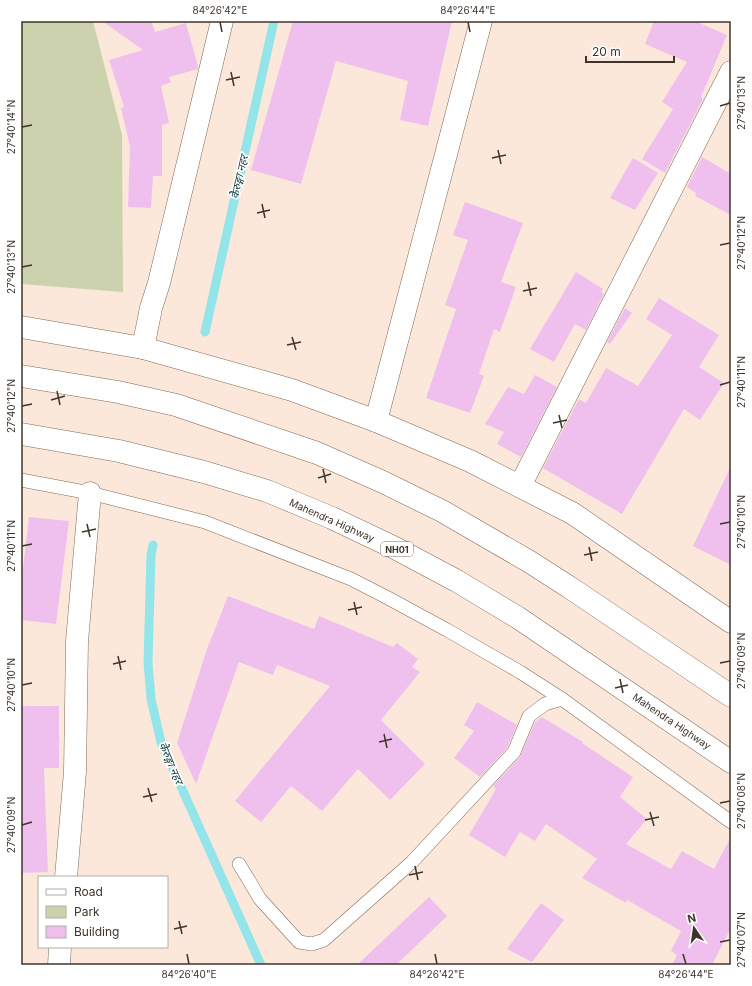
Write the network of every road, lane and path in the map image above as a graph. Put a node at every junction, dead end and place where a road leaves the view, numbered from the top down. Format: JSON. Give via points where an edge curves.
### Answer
{"nodes":[{"id":1,"x":222,"y":21,"type":"edge"},
{"id":2,"x":481,"y":21,"type":"edge"},
{"id":3,"x":729,"y":81,"type":"edge"},
{"id":4,"x":21,"y":327,"type":"edge"},
{"id":5,"x":143,"y":348,"type":"junction"},
{"id":6,"x":21,"y":376,"type":"edge"},
{"id":7,"x":376,"y":421,"type":"junction"},
{"id":8,"x":21,"y":434,"type":"edge"},
{"id":9,"x":21,"y":480,"type":"edge"},
{"id":10,"x":520,"y":486,"type":"junction"},
{"id":11,"x":90,"y":492,"type":"junction"},
{"id":12,"x":731,"y":622,"type":"edge"},
{"id":13,"x":731,"y":696,"type":"edge"},
{"id":14,"x":562,"y":699,"type":"junction"},
{"id":15,"x":731,"y":762,"type":"edge"},
{"id":16,"x":731,"y":822,"type":"edge"},
{"id":17,"x":239,"y":864,"type":"dead end"},
{"id":18,"x":66,"y":876,"type":"edge"},
{"id":19,"x":60,"y":948,"type":"edge"},
{"id":20,"x":60,"y":965,"type":"edge"}],
"edges":[{"from":1,"to":5,"type":"main road"},
{"from":2,"to":7,"type":"main road"},
{"from":3,"to":10,"type":"main road"},
{"from":4,"to":5,"type":"main road"},
{"from":5,"to":7,"type":"main road","via":[[292,390]]},
{"from":6,"to":13,"type":"main road","via":[[118,392],[176,405],[318,453],[384,482],[442,511],[536,566]]},
{"from":7,"to":10,"type":"main road","via":[[470,461]]},
{"from":8,"to":15,"type":"main road","name":"Mahendra Highway","number":"NH01","via":[[120,451],[204,472],[267,491],[332,518],[457,581],[517,617]]},
{"from":9,"to":11,"type":"lane"},
{"from":10,"to":12,"type":"main road","via":[[572,513]]},
{"from":11,"to":14,"type":"lane","via":[[205,522],[351,580],[447,630]]},
{"from":11,"to":18,"type":"main road","via":[[78,641],[75,772]]},
{"from":14,"to":16,"type":"lane"},
{"from":14,"to":17,"type":"lane","via":[[545,704],[529,716],[514,752],[412,862],[324,940],[312,944],[299,942],[260,899]]},
{"from":19,"to":20,"type":"main road"}]}
